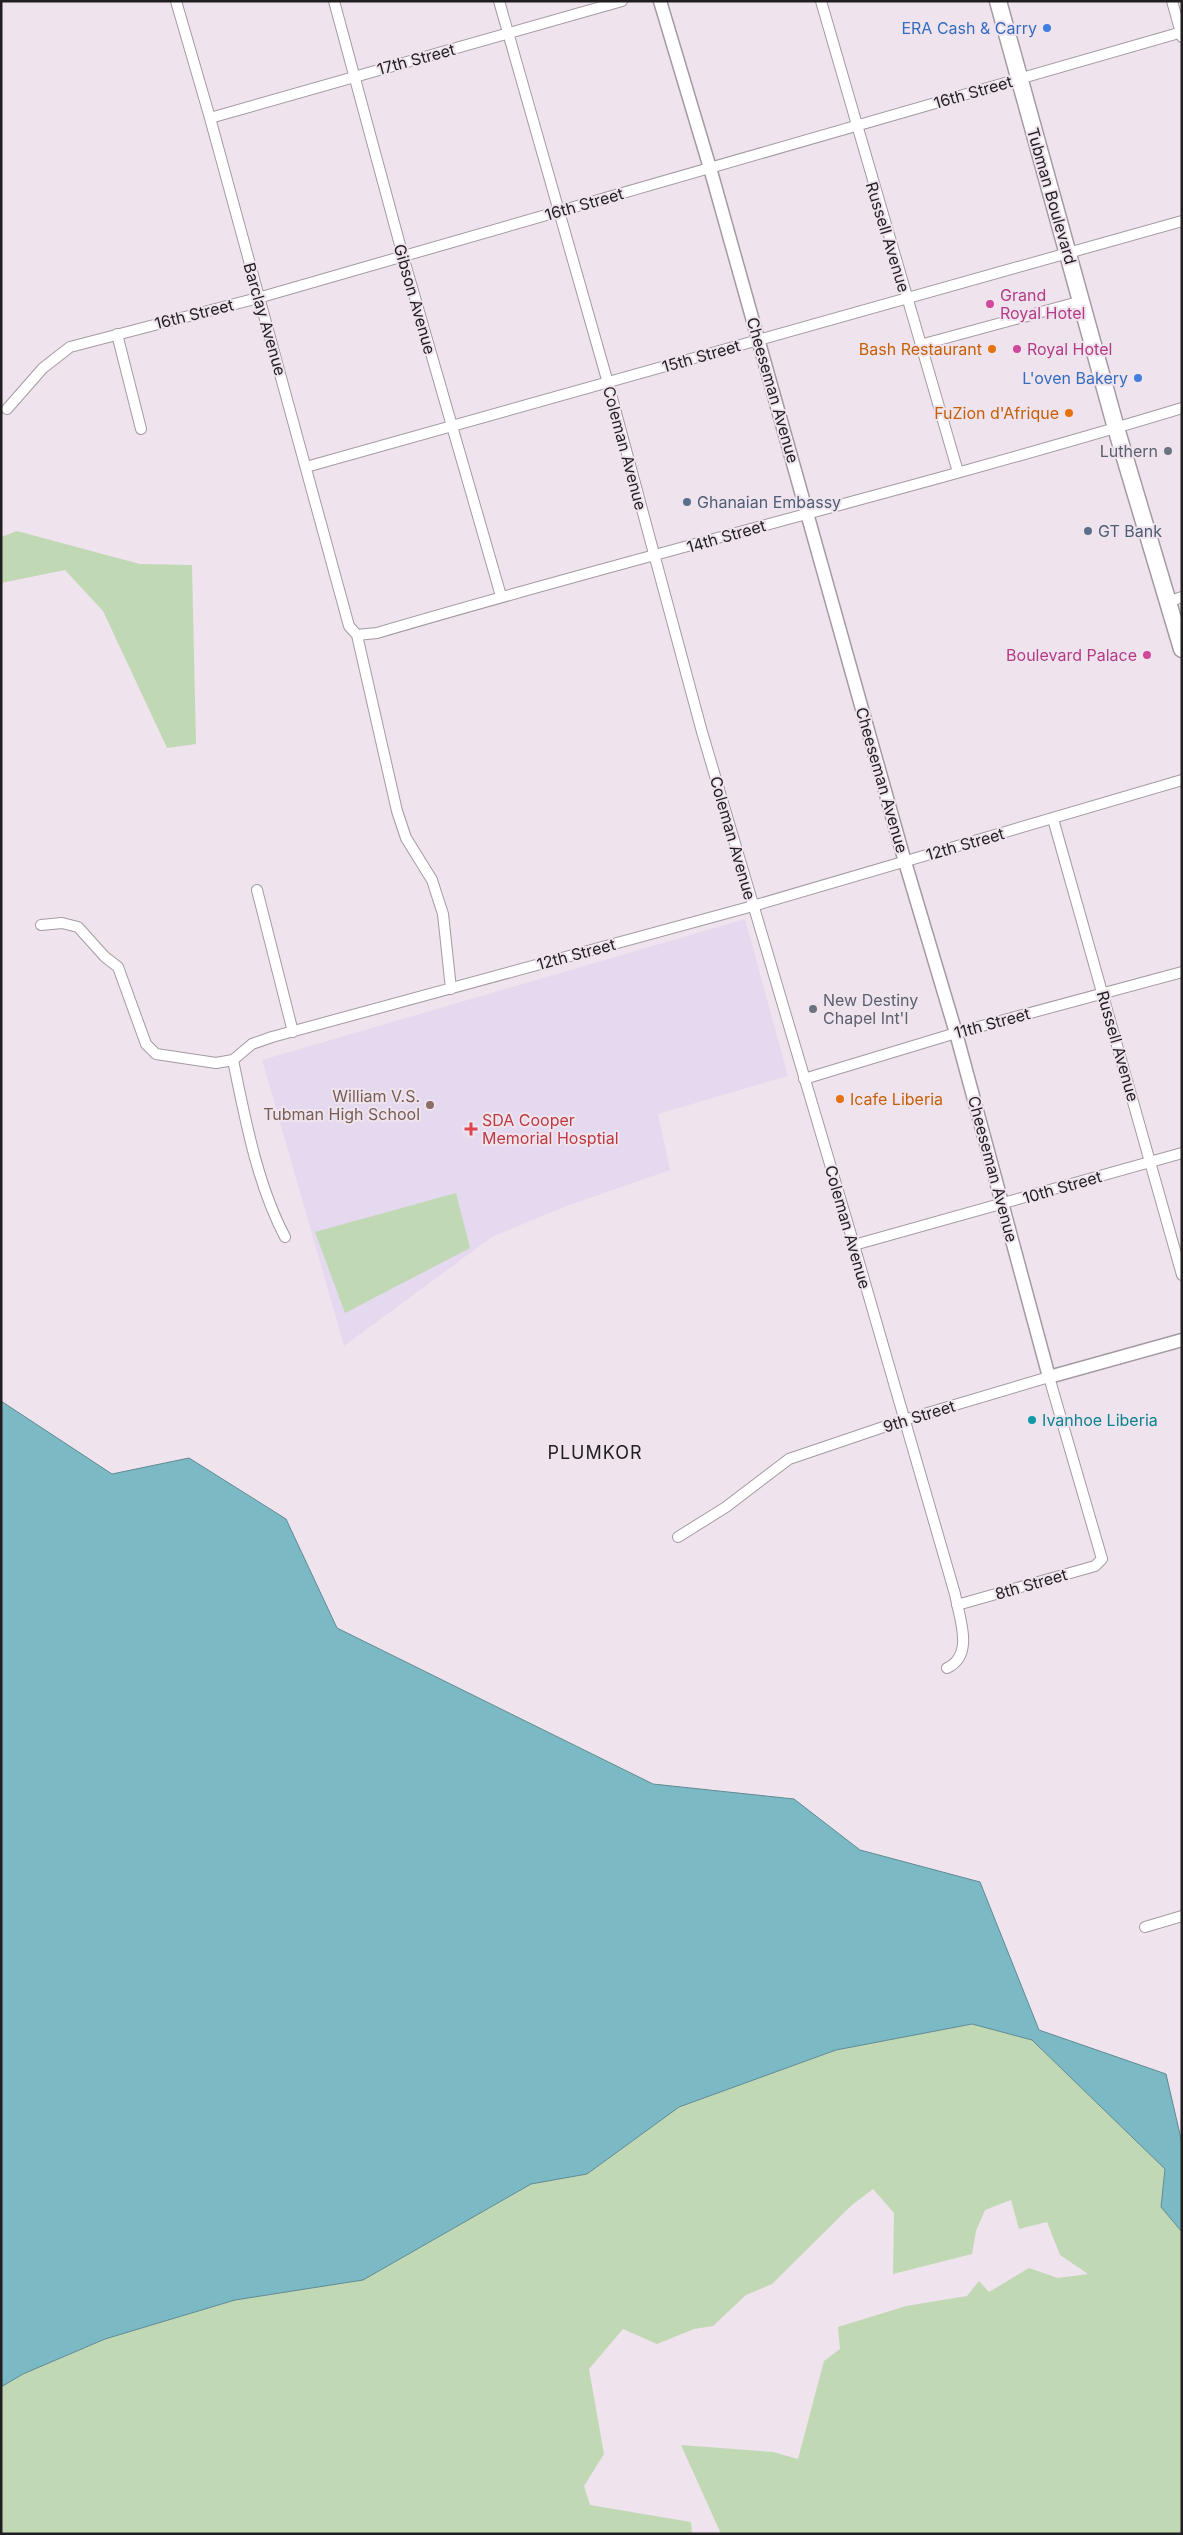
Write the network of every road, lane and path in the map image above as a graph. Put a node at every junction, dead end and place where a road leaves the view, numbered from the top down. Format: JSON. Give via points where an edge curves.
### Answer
{"nodes":[{"id":1,"x":176,"y":1,"type":"edge"},
{"id":2,"x":334,"y":1,"type":"edge"},
{"id":3,"x":499,"y":1,"type":"edge"},
{"id":4,"x":622,"y":1,"type":"edge"},
{"id":5,"x":660,"y":1,"type":"edge"},
{"id":6,"x":821,"y":1,"type":"edge"},
{"id":7,"x":998,"y":1,"type":"edge"},
{"id":8,"x":1172,"y":1,"type":"edge"},
{"id":9,"x":508,"y":34,"type":"junction"},
{"id":10,"x":1181,"y":34,"type":"edge"},
{"id":11,"x":355,"y":76,"type":"junction"},
{"id":12,"x":1019,"y":79,"type":"junction"},
{"id":13,"x":210,"y":118,"type":"junction"},
{"id":14,"x":855,"y":126,"type":"junction"},
{"id":15,"x":710,"y":168,"type":"junction"},
{"id":16,"x":558,"y":211,"type":"junction"},
{"id":17,"x":1182,"y":221,"type":"edge"},
{"id":18,"x":1068,"y":251,"type":"junction"},
{"id":19,"x":403,"y":256,"type":"junction"},
{"id":20,"x":258,"y":298,"type":"junction"},
{"id":21,"x":906,"y":298,"type":"junction"},
{"id":22,"x":1082,"y":301,"type":"junction"},
{"id":23,"x":117,"y":334,"type":"junction"},
{"id":24,"x":758,"y":340,"type":"junction"},
{"id":25,"x":920,"y":345,"type":"junction"},
{"id":26,"x":608,"y":383,"type":"junction"},
{"id":27,"x":1182,"y":408,"type":"edge"},
{"id":28,"x":7,"y":409,"type":"dead end"},
{"id":29,"x":452,"y":427,"type":"junction"},
{"id":30,"x":140,"y":428,"type":"dead end"},
{"id":31,"x":1116,"y":428,"type":"junction"},
{"id":32,"x":306,"y":467,"type":"junction"},
{"id":33,"x":958,"y":472,"type":"junction"},
{"id":34,"x":807,"y":513,"type":"junction"},
{"id":35,"x":654,"y":556,"type":"junction"},
{"id":36,"x":501,"y":596,"type":"junction"},
{"id":37,"x":1175,"y":600,"type":"edge"},
{"id":38,"x":357,"y":635,"type":"junction"},
{"id":39,"x":1182,"y":649,"type":"edge"},
{"id":40,"x":1182,"y":780,"type":"edge"},
{"id":41,"x":1053,"y":819,"type":"junction"},
{"id":42,"x":905,"y":862,"type":"junction"},
{"id":43,"x":257,"y":890,"type":"dead end"},
{"id":44,"x":753,"y":906,"type":"junction"},
{"id":45,"x":41,"y":924,"type":"dead end"},
{"id":46,"x":1182,"y":972,"type":"edge"},
{"id":47,"x":451,"y":988,"type":"junction"},
{"id":48,"x":1103,"y":993,"type":"junction"},
{"id":49,"x":293,"y":1032,"type":"junction"},
{"id":50,"x":956,"y":1033,"type":"junction"},
{"id":51,"x":233,"y":1060,"type":"junction"},
{"id":52,"x":804,"y":1079,"type":"junction"},
{"id":53,"x":1182,"y":1153,"type":"edge"},
{"id":54,"x":1151,"y":1162,"type":"junction"},
{"id":55,"x":1002,"y":1204,"type":"junction"},
{"id":56,"x":285,"y":1237,"type":"dead end"},
{"id":57,"x":854,"y":1245,"type":"junction"},
{"id":58,"x":1182,"y":1275,"type":"edge"},
{"id":59,"x":1182,"y":1340,"type":"edge"},
{"id":60,"x":1049,"y":1377,"type":"junction"},
{"id":61,"x":904,"y":1420,"type":"junction"},
{"id":62,"x":678,"y":1537,"type":"dead end"},
{"id":63,"x":1102,"y":1559,"type":"joint"},
{"id":64,"x":957,"y":1605,"type":"junction"},
{"id":65,"x":947,"y":1668,"type":"dead end"},
{"id":66,"x":1182,"y":1916,"type":"edge"},
{"id":67,"x":1145,"y":1927,"type":"dead end"}],
"edges":[{"from":1,"to":13,"type":"street","name":"Barclay Avenue"},
{"from":2,"to":11,"type":"street","name":"Gibson Avenue"},
{"from":3,"to":9,"type":"street","name":"Coleman Avenue"},
{"from":4,"to":9,"type":"street","name":"17th Street"},
{"from":5,"to":15,"type":"street","name":"Cheeseman Avenue"},
{"from":6,"to":14,"type":"street","name":"Russell Avenue"},
{"from":7,"to":12,"type":"highway","name":"Tubman Boulevard"},
{"from":8,"to":10,"type":"street"},
{"from":9,"to":11,"type":"street","name":"17th Street"},
{"from":9,"to":16,"type":"street","name":"Coleman Avenue"},
{"from":10,"to":12,"type":"street","name":"16th Street"},
{"from":11,"to":13,"type":"street","name":"17th Street"},
{"from":11,"to":19,"type":"street","name":"Gibson Avenue"},
{"from":12,"to":14,"type":"street","name":"16th Street"},
{"from":12,"to":18,"type":"highway","name":"Tubman Boulevard"},
{"from":13,"to":20,"type":"street","name":"Barclay Avenue"},
{"from":14,"to":15,"type":"street","name":"16th Street"},
{"from":14,"to":21,"type":"street","name":"Russell Avenue"},
{"from":15,"to":16,"type":"street","name":"16th Street"},
{"from":15,"to":24,"type":"street","name":"Cheeseman Avenue"},
{"from":16,"to":19,"type":"street","name":"16th Street"},
{"from":16,"to":26,"type":"street","name":"Coleman Avenue"},
{"from":17,"to":18,"type":"street","name":"15th Street"},
{"from":18,"to":21,"type":"street","name":"15th Street"},
{"from":18,"to":22,"type":"highway","name":"Tubman Boulevard"},
{"from":19,"to":20,"type":"street","name":"16th Street"},
{"from":19,"to":29,"type":"street","name":"Gibson Avenue"},
{"from":20,"to":23,"type":"street","name":"16th Street"},
{"from":20,"to":32,"type":"street","name":"Barclay Avenue"},
{"from":21,"to":24,"type":"street","name":"15th Street"},
{"from":21,"to":25,"type":"street","name":"Russell Avenue"},
{"from":22,"to":25,"type":"street"},
{"from":22,"to":31,"type":"highway","name":"Tubman Boulevard"},
{"from":23,"to":28,"type":"street","name":"16th Street","via":[[70,347],[43,368]]},
{"from":23,"to":30,"type":"street"},
{"from":24,"to":26,"type":"street","name":"15th Street"},
{"from":24,"to":34,"type":"street","name":"Cheeseman Avenue"},
{"from":25,"to":33,"type":"street","name":"Russell Avenue"},
{"from":26,"to":29,"type":"street","name":"15th Street"},
{"from":26,"to":35,"type":"street","name":"Coleman Avenue"},
{"from":27,"to":31,"type":"street","name":"14th Street"},
{"from":29,"to":32,"type":"street","name":"15th Street"},
{"from":29,"to":36,"type":"street","name":"Gibson Avenue"},
{"from":31,"to":33,"type":"street","name":"14th Street"},
{"from":31,"to":37,"type":"highway","name":"Tubman Boulevard"},
{"from":32,"to":38,"type":"street","name":"Barclay Avenue","via":[[349,626]]},
{"from":33,"to":34,"type":"street","name":"14th Street"},
{"from":34,"to":35,"type":"street","name":"14th Street"},
{"from":34,"to":42,"type":"street","name":"Cheeseman Avenue"},
{"from":35,"to":36,"type":"street","name":"14th Street"},
{"from":35,"to":44,"type":"street","name":"Coleman Avenue"},
{"from":36,"to":38,"type":"street","name":"14th Street","via":[[376,633]]},
{"from":37,"to":39,"type":"highway","name":"Tubman Boulevard"},
{"from":38,"to":47,"type":"street","name":"Barclay Avenue","via":[[397,812],[406,838],[432,880],[443,914]]},
{"from":40,"to":41,"type":"street","name":"12th Street"},
{"from":41,"to":42,"type":"street","name":"12th Street"},
{"from":41,"to":48,"type":"street","name":"Russell Avenue"},
{"from":42,"to":44,"type":"street","name":"12th Street"},
{"from":42,"to":50,"type":"street","name":"Cheeseman Avenue"},
{"from":43,"to":49,"type":"street"},
{"from":44,"to":47,"type":"street","name":"12th Street"},
{"from":44,"to":52,"type":"street","name":"Coleman Avenue"},
{"from":45,"to":51,"type":"street","via":[[62,923],[78,927],[118,967],[151,1052],[211,1063]]},
{"from":46,"to":48,"type":"street","name":"11th Street"},
{"from":47,"to":49,"type":"street","name":"12th Street"},
{"from":48,"to":50,"type":"street","name":"11th Street"},
{"from":48,"to":54,"type":"street","name":"Russell Avenue"},
{"from":49,"to":51,"type":"street","name":"12th Street","via":[[252,1044]]},
{"from":50,"to":52,"type":"street","name":"11th Street"},
{"from":50,"to":55,"type":"street","name":"Cheeseman Avenue"},
{"from":51,"to":56,"type":"street","via":[[249,1138]]},
{"from":52,"to":57,"type":"street","name":"Coleman Avenue"},
{"from":53,"to":54,"type":"street","name":"10th Street"},
{"from":54,"to":55,"type":"street","name":"10th Street"},
{"from":54,"to":58,"type":"street","name":"Russell Avenue"},
{"from":55,"to":57,"type":"street","name":"10th Street"},
{"from":55,"to":60,"type":"street","name":"Cheeseman Avenue"},
{"from":57,"to":61,"type":"street","name":"Coleman Avenue"},
{"from":59,"to":60,"type":"street","name":"9th Street"},
{"from":60,"to":61,"type":"street","name":"9th Street"},
{"from":60,"to":63,"type":"street","name":"Cheeseman Avenue"},
{"from":61,"to":62,"type":"street","name":"9th Street","via":[[789,1459],[726,1507]]},
{"from":61,"to":64,"type":"street","name":"Coleman Avenue"},
{"from":63,"to":64,"type":"street","name":"8th Street","via":[[1096,1566]]},
{"from":64,"to":65,"type":"street","name":"Coleman Avenue","via":[[963,1648],[956,1662]]},
{"from":66,"to":67,"type":"street"}]}
